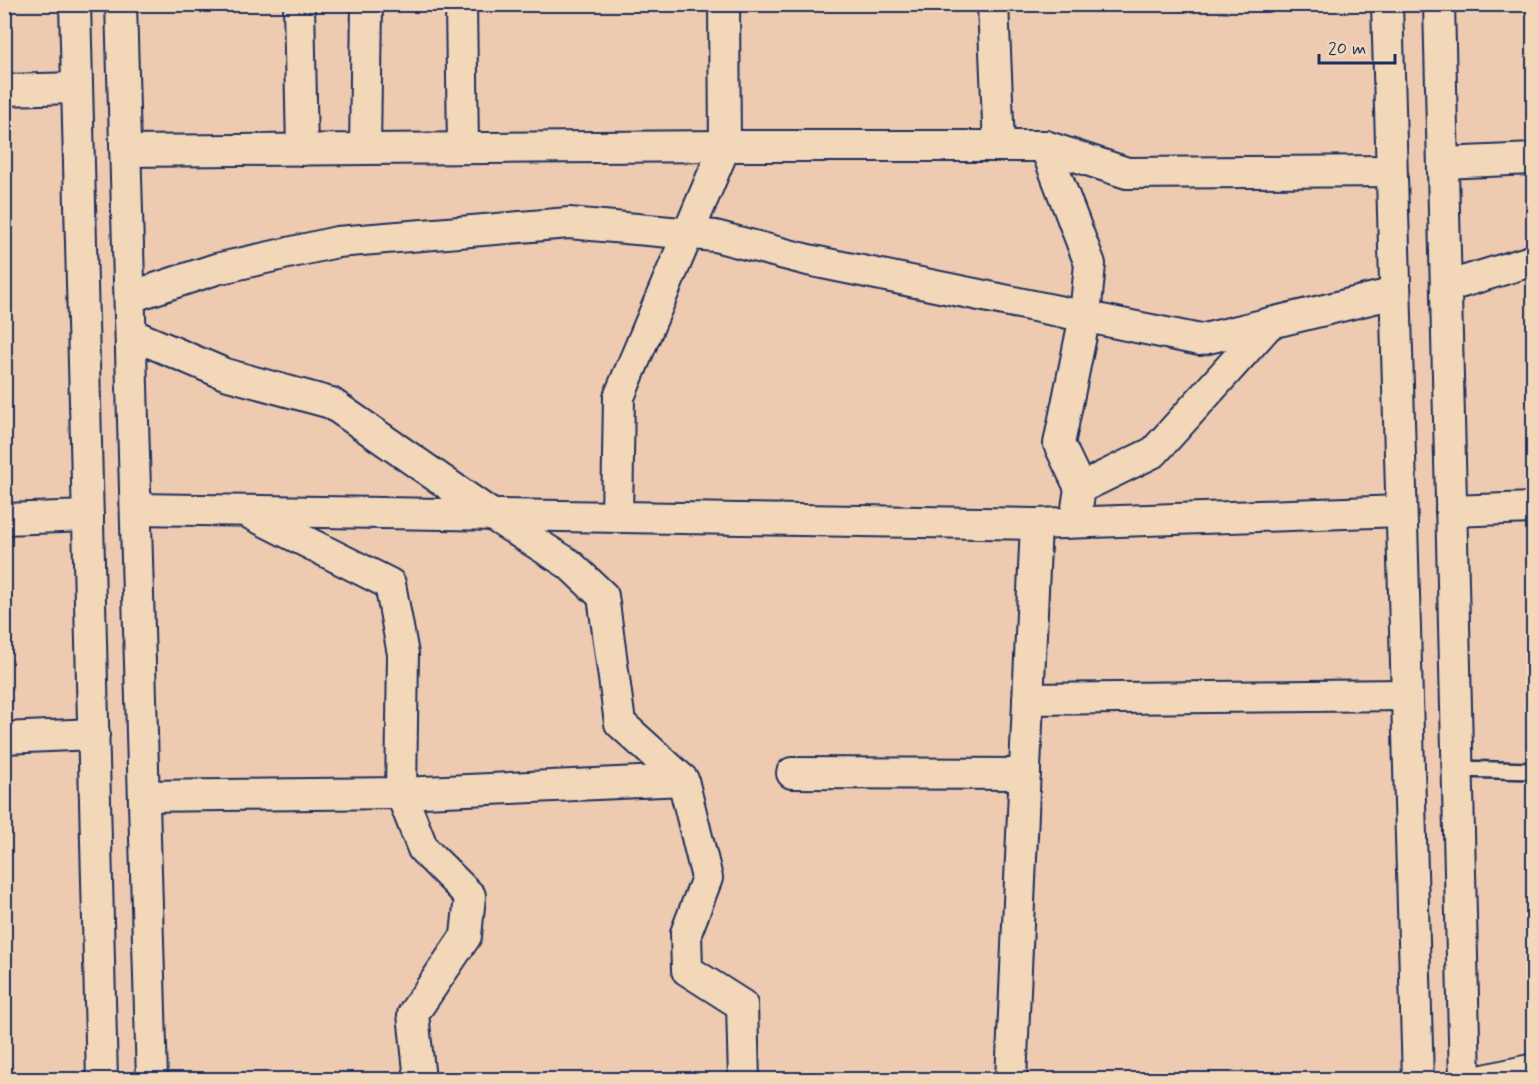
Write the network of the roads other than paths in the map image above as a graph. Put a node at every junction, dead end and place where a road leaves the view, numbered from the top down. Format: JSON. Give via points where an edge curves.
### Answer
{"nodes":[{"id":1,"x":75,"y":4,"type":"edge"},
{"id":2,"x":121,"y":4,"type":"edge"},
{"id":3,"x":300,"y":4,"type":"edge"},
{"id":4,"x":367,"y":4,"type":"edge"},
{"id":5,"x":461,"y":4,"type":"edge"},
{"id":6,"x":724,"y":4,"type":"edge"},
{"id":7,"x":993,"y":4,"type":"edge"},
{"id":8,"x":1387,"y":4,"type":"edge"},
{"id":9,"x":1439,"y":4,"type":"edge"},
{"id":10,"x":77,"y":88,"type":"junction"},
{"id":11,"x":4,"y":90,"type":"edge"},
{"id":12,"x":725,"y":146,"type":"junction"},
{"id":13,"x":999,"y":146,"type":"junction"},
{"id":14,"x":1046,"y":146,"type":"junction"},
{"id":15,"x":463,"y":148,"type":"junction"},
{"id":16,"x":365,"y":149,"type":"junction"},
{"id":17,"x":302,"y":150,"type":"junction"},
{"id":18,"x":126,"y":151,"type":"junction"},
{"id":19,"x":1533,"y":159,"type":"edge"},
{"id":20,"x":1443,"y":163,"type":"junction"},
{"id":21,"x":1391,"y":171,"type":"junction"},
{"id":22,"x":687,"y":233,"type":"junction"},
{"id":23,"x":1533,"y":260,"type":"edge"},
{"id":24,"x":1446,"y":287,"type":"junction"},
{"id":25,"x":1395,"y":293,"type":"junction"},
{"id":26,"x":130,"y":297,"type":"junction"},
{"id":27,"x":1085,"y":316,"type":"junction"},
{"id":28,"x":1270,"y":323,"type":"junction"},
{"id":29,"x":131,"y":334,"type":"junction"},
{"id":30,"x":1080,"y":488,"type":"junction"},
{"id":31,"x":1533,"y":508,"type":"edge"},
{"id":32,"x":136,"y":509,"type":"junction"},
{"id":33,"x":245,"y":511,"type":"junction"},
{"id":34,"x":1401,"y":511,"type":"junction"},
{"id":35,"x":1451,"y":511,"type":"junction"},
{"id":36,"x":492,"y":515,"type":"junction"},
{"id":37,"x":88,"y":516,"type":"junction"},
{"id":38,"x":617,"y":517,"type":"junction"},
{"id":39,"x":4,"y":519,"type":"edge"},
{"id":40,"x":1075,"y":522,"type":"junction"},
{"id":41,"x":1036,"y":524,"type":"junction"},
{"id":42,"x":1406,"y":695,"type":"junction"},
{"id":43,"x":1028,"y":699,"type":"junction"},
{"id":44,"x":94,"y":734,"type":"junction"},
{"id":45,"x":4,"y":738,"type":"edge"},
{"id":46,"x":1458,"y":769,"type":"junction"},
{"id":47,"x":1533,"y":771,"type":"edge"},
{"id":48,"x":792,"y":774,"type":"dead end"},
{"id":49,"x":1025,"y":774,"type":"junction"},
{"id":50,"x":683,"y":780,"type":"junction"},
{"id":51,"x":401,"y":793,"type":"junction"},
{"id":52,"x":144,"y":796,"type":"junction"},
{"id":53,"x":1533,"y":1069,"type":"edge"},
{"id":54,"x":102,"y":1080,"type":"edge"},
{"id":55,"x":152,"y":1080,"type":"edge"},
{"id":56,"x":420,"y":1080,"type":"edge"},
{"id":57,"x":744,"y":1080,"type":"edge"},
{"id":58,"x":1011,"y":1080,"type":"edge"},
{"id":59,"x":1418,"y":1080,"type":"edge"},
{"id":60,"x":1465,"y":1080,"type":"edge"},
{"id":61,"x":1484,"y":1080,"type":"edge"}],
"edges":[{"from":1,"to":10,"type":"street"},
{"from":2,"to":18,"type":"street"},
{"from":3,"to":17,"type":"street"},
{"from":4,"to":16,"type":"street"},
{"from":5,"to":15,"type":"street"},
{"from":6,"to":12,"type":"street"},
{"from":7,"to":13,"type":"street"},
{"from":8,"to":21,"type":"street"},
{"from":9,"to":20,"type":"street"},
{"from":10,"to":11,"type":"street"},
{"from":10,"to":37,"type":"street"},
{"from":12,"to":13,"type":"street"},
{"from":12,"to":15,"type":"street"},
{"from":12,"to":22,"type":"street"},
{"from":13,"to":14,"type":"street"},
{"from":14,"to":21,"type":"street","via":[[1127,173]]},
{"from":14,"to":27,"type":"street","via":[[1090,264]]},
{"from":15,"to":16,"type":"street"},
{"from":16,"to":17,"type":"street"},
{"from":17,"to":18,"type":"street"},
{"from":18,"to":26,"type":"street"},
{"from":19,"to":20,"type":"street"},
{"from":20,"to":24,"type":"street"},
{"from":21,"to":25,"type":"street"},
{"from":22,"to":26,"type":"street","via":[[569,223],[337,242],[216,269]]},
{"from":22,"to":27,"type":"street"},
{"from":22,"to":38,"type":"street","via":[[620,397]]},
{"from":23,"to":24,"type":"street"},
{"from":24,"to":35,"type":"street"},
{"from":25,"to":28,"type":"street"},
{"from":25,"to":34,"type":"street"},
{"from":26,"to":29,"type":"street"},
{"from":27,"to":28,"type":"street","via":[[1200,340]]},
{"from":27,"to":30,"type":"street","via":[[1059,444]]},
{"from":28,"to":30,"type":"street","via":[[1154,452]]},
{"from":29,"to":32,"type":"street"},
{"from":29,"to":36,"type":"street","via":[[225,374],[331,403]]},
{"from":30,"to":40,"type":"street"},
{"from":31,"to":35,"type":"street"},
{"from":32,"to":33,"type":"street"},
{"from":32,"to":52,"type":"street"},
{"from":33,"to":36,"type":"street"},
{"from":33,"to":51,"type":"street","via":[[390,584],[403,654]]},
{"from":34,"to":40,"type":"street"},
{"from":34,"to":42,"type":"street"},
{"from":35,"to":46,"type":"street"},
{"from":36,"to":38,"type":"street"},
{"from":36,"to":50,"type":"street","via":[[569,564],[603,596],[620,723]]},
{"from":37,"to":39,"type":"street"},
{"from":37,"to":44,"type":"street"},
{"from":38,"to":41,"type":"street"},
{"from":40,"to":41,"type":"street"},
{"from":41,"to":43,"type":"street"},
{"from":42,"to":43,"type":"street"},
{"from":42,"to":59,"type":"street"},
{"from":43,"to":49,"type":"street"},
{"from":44,"to":45,"type":"street"},
{"from":44,"to":54,"type":"street"},
{"from":46,"to":47,"type":"lane"},
{"from":46,"to":60,"type":"street"},
{"from":48,"to":49,"type":"street"},
{"from":49,"to":58,"type":"street"},
{"from":50,"to":51,"type":"street"},
{"from":50,"to":57,"type":"street","via":[[707,878],[686,933],[687,970],[742,1005]]},
{"from":51,"to":52,"type":"street"},
{"from":51,"to":56,"type":"street","via":[[423,849],[470,896],[466,936],[413,1014]]},
{"from":52,"to":55,"type":"street"},
{"from":53,"to":61,"type":"street"}]}
